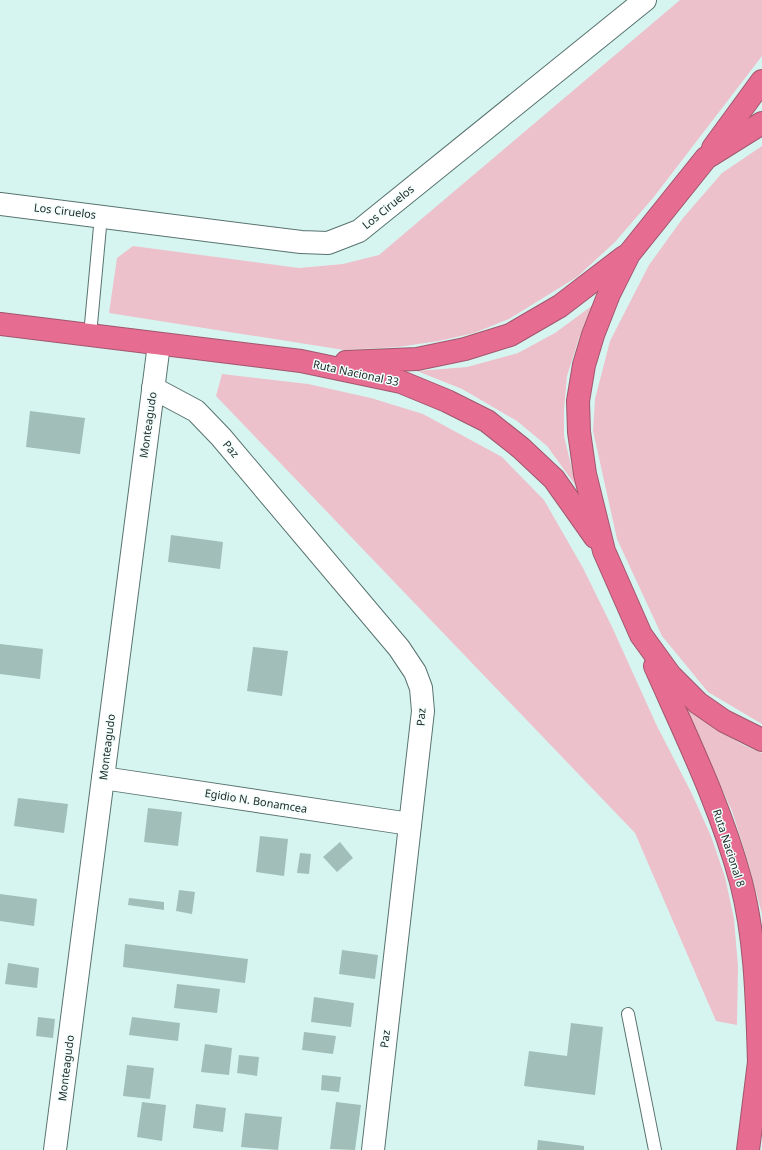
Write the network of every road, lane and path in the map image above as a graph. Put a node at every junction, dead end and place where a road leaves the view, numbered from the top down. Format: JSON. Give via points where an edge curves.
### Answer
{"nodes":[{"id":1,"x":644,"y":0,"type":"edge"},
{"id":2,"x":762,"y":81,"type":"edge"},
{"id":3,"x":762,"y":123,"type":"edge"},
{"id":4,"x":706,"y":158,"type":"junction"},
{"id":5,"x":0,"y":204,"type":"edge"},
{"id":6,"x":101,"y":216,"type":"junction"},
{"id":7,"x":629,"y":254,"type":"junction"},
{"id":8,"x":0,"y":324,"type":"edge"},
{"id":9,"x":90,"y":335,"type":"junction"},
{"id":10,"x":159,"y":344,"type":"junction"},
{"id":11,"x":301,"y":362,"type":"junction"},
{"id":12,"x":153,"y":388,"type":"junction"},
{"id":13,"x":604,"y":551,"type":"junction"},
{"id":14,"x":641,"y":636,"type":"junction"},
{"id":15,"x":762,"y":740,"type":"edge"},
{"id":16,"x":103,"y":778,"type":"junction"},
{"id":17,"x":410,"y":824,"type":"junction"},
{"id":18,"x":628,"y":1014,"type":"dead end"},
{"id":19,"x":760,"y":1056,"type":"edge"},
{"id":20,"x":56,"y":1150,"type":"edge"},
{"id":21,"x":372,"y":1150,"type":"edge"},
{"id":22,"x":655,"y":1150,"type":"edge"},
{"id":23,"x":748,"y":1150,"type":"edge"}],
"edges":[{"from":1,"to":6,"type":"street","name":"Los Ciruelos","via":[[359,230],[328,243],[302,242]]},
{"from":2,"to":4,"type":"highway"},
{"from":3,"to":4,"type":"highway"},
{"from":4,"to":7,"type":"highway"},
{"from":5,"to":6,"type":"street","name":"Los Ciruelos"},
{"from":6,"to":9,"type":"lane"},
{"from":7,"to":11,"type":"highway","name":"Ruta Nacional 33","via":[[560,306],[510,335],[466,349],[417,360]]},
{"from":7,"to":13,"type":"highway","via":[[609,294],[593,335],[584,365],[578,401],[585,474]]},
{"from":8,"to":9,"type":"highway"},
{"from":9,"to":10,"type":"highway"},
{"from":10,"to":11,"type":"highway"},
{"from":10,"to":12,"type":"street","name":"Monteagudo"},
{"from":11,"to":13,"type":"highway","name":"Ruta Nacional 33","via":[[401,382],[447,401],[487,422],[521,448],[554,479]]},
{"from":12,"to":16,"type":"street","name":"Monteagudo"},
{"from":12,"to":17,"type":"street","name":"Paz","via":[[196,412],[221,437],[399,648],[415,672],[421,688],[423,711]]},
{"from":13,"to":14,"type":"highway"},
{"from":14,"to":15,"type":"highway","via":[[670,674],[698,703],[724,721]]},
{"from":14,"to":19,"type":"highway","name":"Ruta Nacional 8","via":[[706,781],[741,882],[752,941]]},
{"from":16,"to":17,"type":"street","name":"Egidio N. Bonamcea"},
{"from":16,"to":20,"type":"street","name":"Monteagudo"},
{"from":17,"to":21,"type":"street","name":"Paz"},
{"from":18,"to":22,"type":"lane"},
{"from":19,"to":23,"type":"highway","name":"Ruta Nacional 8"}]}
